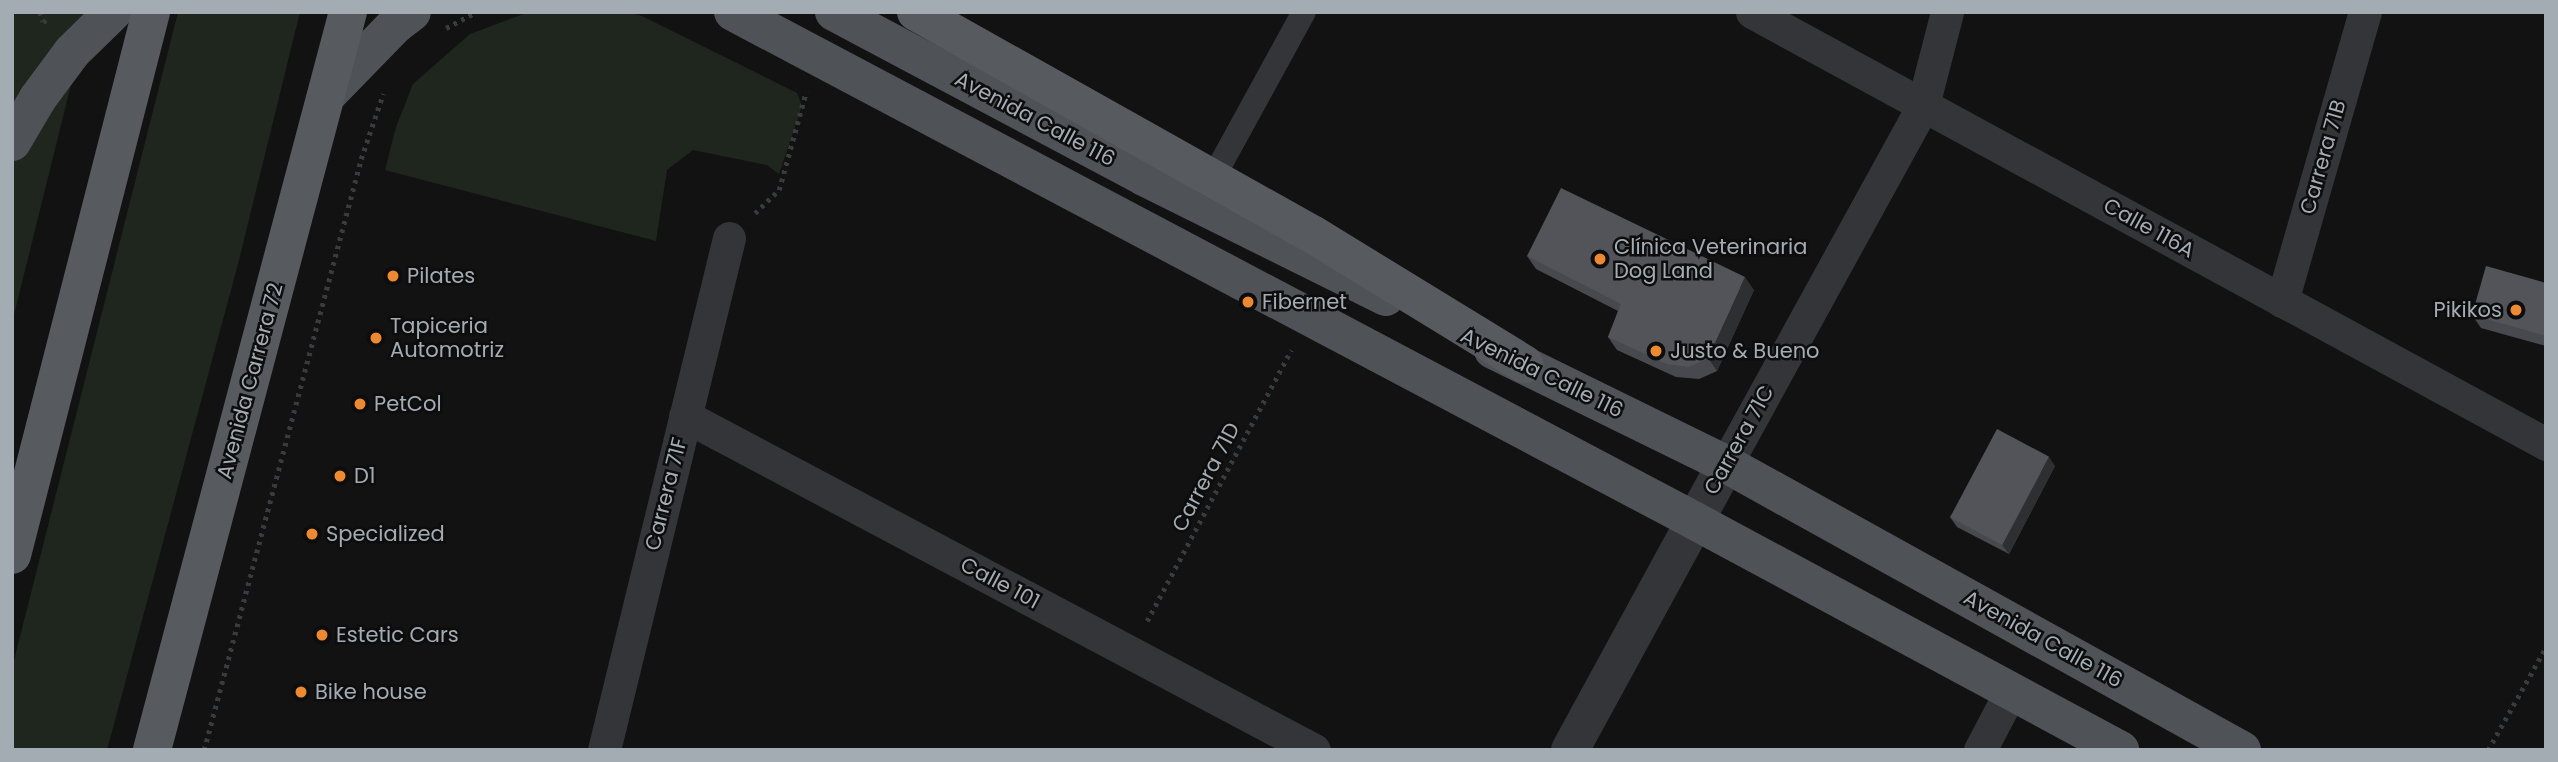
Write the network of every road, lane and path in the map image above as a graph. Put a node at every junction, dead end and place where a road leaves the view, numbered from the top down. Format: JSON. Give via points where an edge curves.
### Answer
{"nodes":[{"id":1,"x":40,"y":12,"type":"edge"},
{"id":2,"x":113,"y":12,"type":"edge"},
{"id":3,"x":151,"y":12,"type":"edge"},
{"id":4,"x":348,"y":12,"type":"edge"},
{"id":5,"x":476,"y":12,"type":"edge"},
{"id":6,"x":733,"y":12,"type":"edge"},
{"id":7,"x":834,"y":12,"type":"edge"},
{"id":8,"x":916,"y":12,"type":"edge"},
{"id":9,"x":1304,"y":12,"type":"edge"},
{"id":10,"x":1752,"y":12,"type":"edge"},
{"id":11,"x":1947,"y":12,"type":"edge"},
{"id":12,"x":2365,"y":12,"type":"edge"},
{"id":13,"x":49,"y":17,"type":"dead end"},
{"id":14,"x":425,"y":22,"type":"edge"},
{"id":15,"x":816,"y":56,"type":"junction"},
{"id":16,"x":387,"y":82,"type":"dead end"},
{"id":17,"x":327,"y":95,"type":"junction"},
{"id":18,"x":1923,"y":105,"type":"junction"},
{"id":19,"x":12,"y":142,"type":"edge"},
{"id":20,"x":1213,"y":178,"type":"junction"},
{"id":21,"x":729,"y":238,"type":"joint"},
{"id":22,"x":2282,"y":301,"type":"junction"},
{"id":23,"x":1309,"y":316,"type":"junction"},
{"id":24,"x":1524,"y":365,"type":"junction"},
{"id":25,"x":685,"y":416,"type":"junction"},
{"id":26,"x":2546,"y":444,"type":"edge"},
{"id":27,"x":1726,"y":464,"type":"junction"},
{"id":28,"x":1695,"y":520,"type":"junction"},
{"id":29,"x":12,"y":555,"type":"edge"},
{"id":30,"x":2546,"y":647,"type":"edge"},
{"id":31,"x":1130,"y":652,"type":"junction"},
{"id":32,"x":2011,"y":691,"type":"junction"},
{"id":33,"x":152,"y":750,"type":"edge"},
{"id":34,"x":204,"y":750,"type":"edge"},
{"id":35,"x":604,"y":750,"type":"edge"},
{"id":36,"x":1314,"y":750,"type":"edge"},
{"id":37,"x":1570,"y":750,"type":"edge"},
{"id":38,"x":1980,"y":750,"type":"edge"},
{"id":39,"x":2120,"y":750,"type":"edge"},
{"id":40,"x":2242,"y":750,"type":"edge"},
{"id":41,"x":2487,"y":750,"type":"edge"}],
"edges":[{"from":1,"to":13,"type":"path","via":[[43,22]]},
{"from":2,"to":19,"type":"main road","via":[[72,52]]},
{"from":3,"to":29,"type":"highway"},
{"from":4,"to":17,"type":"highway","name":"Avenida Carrera 72"},
{"from":5,"to":14,"type":"path"},
{"from":6,"to":15,"type":"main road"},
{"from":7,"to":24,"type":"main road","name":"Avenida Calle 116","via":[[1144,177]]},
{"from":8,"to":20,"type":"highway"},
{"from":9,"to":20,"type":"street"},
{"from":10,"to":18,"type":"street","name":"Calle 116A"},
{"from":11,"to":18,"type":"street","name":"Carrera 71C"},
{"from":12,"to":22,"type":"street","name":"Carrera 71B"},
{"from":14,"to":17,"type":"main road","via":[[395,25]]},
{"from":15,"to":21,"type":"path","via":[[779,190]]},
{"from":15,"to":23,"type":"main road"},
{"from":16,"to":34,"type":"path","via":[[361,159]]},
{"from":17,"to":33,"type":"highway","name":"Avenida Carrera 72"},
{"from":18,"to":22,"type":"street","name":"Calle 116A"},
{"from":18,"to":27,"type":"street","name":"Carrera 71C"},
{"from":20,"to":24,"type":"highway"},
{"from":21,"to":25,"type":"street","name":"Carrera 71F"},
{"from":22,"to":26,"type":"street","name":"Calle 116A"},
{"from":23,"to":28,"type":"main road"},
{"from":23,"to":31,"type":"path","name":"Carrera 71D"},
{"from":24,"to":27,"type":"main road","name":"Avenida Calle 116"},
{"from":25,"to":31,"type":"street","name":"Calle 101"},
{"from":25,"to":35,"type":"street","name":"Carrera 71F"},
{"from":27,"to":28,"type":"street","name":"Carrera 71C"},
{"from":27,"to":40,"type":"main road","name":"Avenida Calle 116"},
{"from":28,"to":32,"type":"main road"},
{"from":28,"to":37,"type":"street","name":"Carrera 71C"},
{"from":30,"to":41,"type":"path"},
{"from":31,"to":36,"type":"street","name":"Calle 101"},
{"from":32,"to":38,"type":"street"},
{"from":32,"to":39,"type":"main road"}]}
